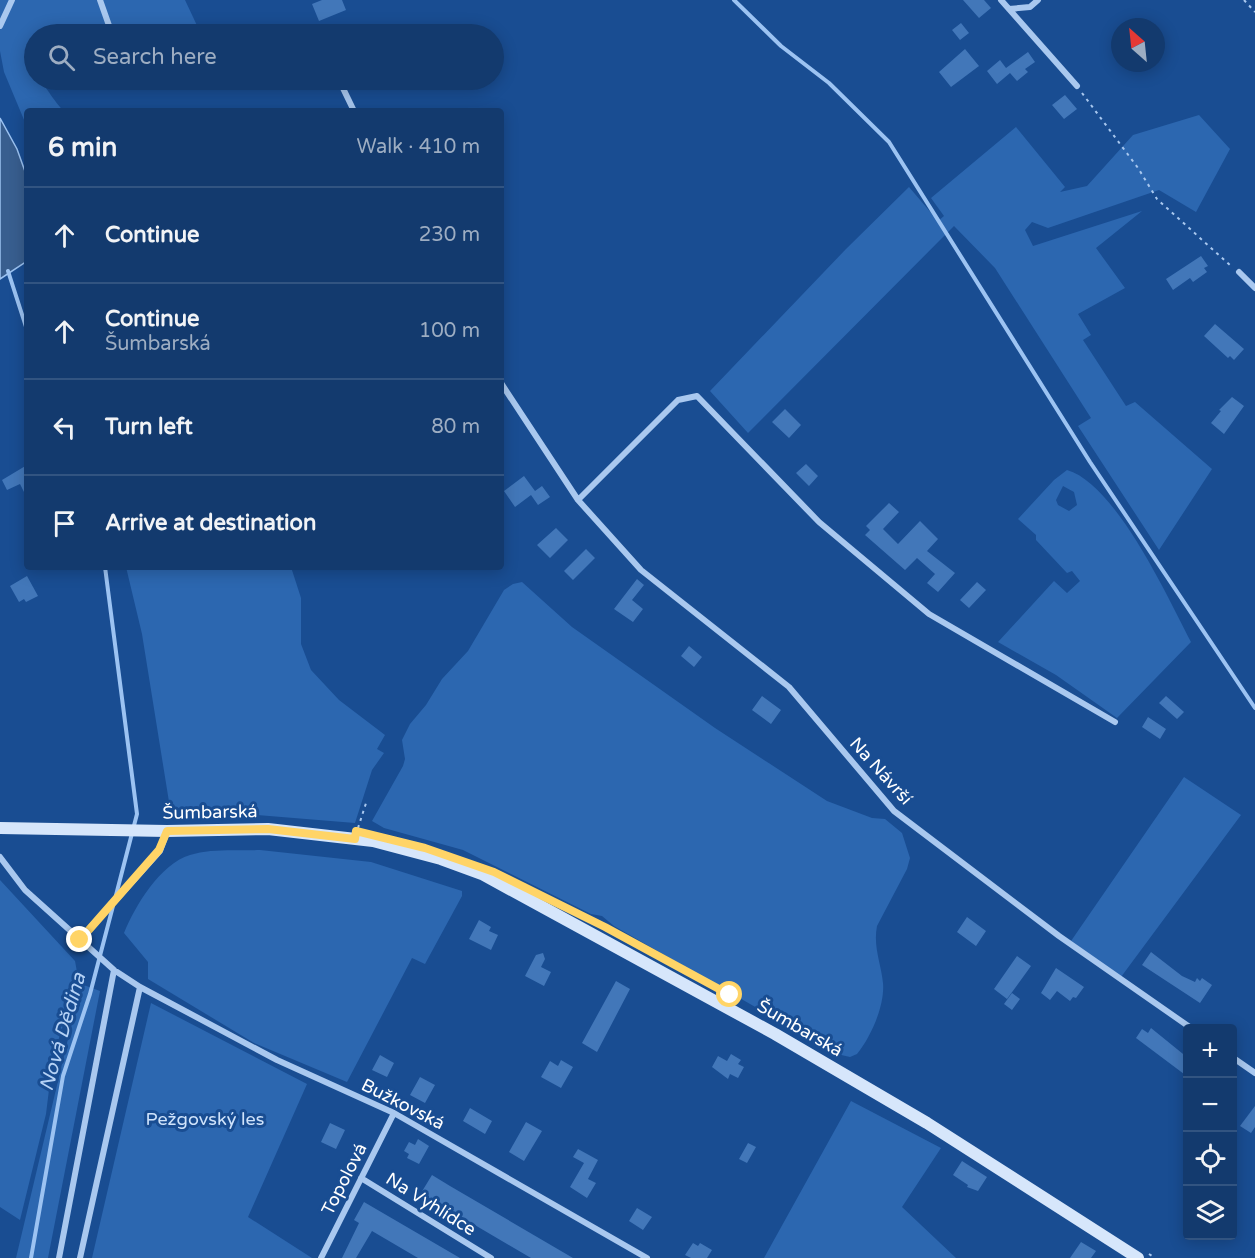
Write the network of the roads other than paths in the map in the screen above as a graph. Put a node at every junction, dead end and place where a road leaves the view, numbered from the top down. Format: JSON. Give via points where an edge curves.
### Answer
{"nodes":[{"id":1,"x":12,"y":0,"type":"edge"},
{"id":2,"x":100,"y":0,"type":"edge"},
{"id":3,"x":1001,"y":0,"type":"edge"},
{"id":4,"x":1038,"y":0,"type":"edge"},
{"id":5,"x":1009,"y":9,"type":"junction"},
{"id":6,"x":108,"y":24,"type":"edge"},
{"id":7,"x":0,"y":26,"type":"edge"},
{"id":8,"x":1077,"y":86,"type":"road end"},
{"id":9,"x":344,"y":90,"type":"edge"},
{"id":10,"x":353,"y":108,"type":"edge"},
{"id":11,"x":1239,"y":272,"type":"road end"},
{"id":12,"x":1255,"y":288,"type":"edge"},
{"id":13,"x":504,"y":388,"type":"edge"},
{"id":14,"x":578,"y":500,"type":"junction"},
{"id":15,"x":1115,"y":722,"type":"dead end"},
{"id":16,"x":0,"y":828,"type":"edge"},
{"id":17,"x":167,"y":831,"type":"junction"},
{"id":18,"x":0,"y":857,"type":"edge"},
{"id":19,"x":80,"y":940,"type":"junction"},
{"id":20,"x":114,"y":970,"type":"junction"},
{"id":21,"x":140,"y":987,"type":"junction"},
{"id":22,"x":1184,"y":1024,"type":"edge"},
{"id":23,"x":1237,"y":1060,"type":"edge"},
{"id":24,"x":1255,"y":1073,"type":"edge"},
{"id":25,"x":394,"y":1113,"type":"junction"},
{"id":26,"x":361,"y":1178,"type":"junction"},
{"id":27,"x":1142,"y":1255,"type":"edge"},
{"id":28,"x":486,"y":1257,"type":"edge"},
{"id":29,"x":59,"y":1258,"type":"edge"},
{"id":30,"x":80,"y":1258,"type":"edge"},
{"id":31,"x":321,"y":1258,"type":"edge"},
{"id":32,"x":647,"y":1258,"type":"edge"}],
"edges":[{"from":1,"to":7,"type":"street"},
{"from":2,"to":6,"type":"street"},
{"from":3,"to":5,"type":"street"},
{"from":4,"to":5,"type":"street","via":[[1030,7]]},
{"from":5,"to":8,"type":"street"},
{"from":9,"to":10,"type":"street"},
{"from":11,"to":12,"type":"street"},
{"from":13,"to":14,"type":"street","name":"Na Návrší"},
{"from":14,"to":15,"type":"street","via":[[678,400],[697,396],[819,522],[929,614]]},
{"from":14,"to":22,"type":"street","name":"Na Návrší","via":[[641,570],[789,687],[894,811],[1059,936]]},
{"from":16,"to":17,"type":"street","name":"Šumbarská"},
{"from":17,"to":19,"type":"street","via":[[159,850]]},
{"from":17,"to":27,"type":"street","name":"Šumbarská","via":[[268,829],[373,841],[482,874],[776,1034]]},
{"from":18,"to":19,"type":"street","name":"Bužkovská","via":[[25,890]]},
{"from":19,"to":20,"type":"street","name":"Bužkovská"},
{"from":20,"to":21,"type":"street","name":"Bužkovská"},
{"from":20,"to":29,"type":"street"},
{"from":21,"to":25,"type":"street","name":"Bužkovská","via":[[277,1060]]},
{"from":21,"to":30,"type":"street"},
{"from":23,"to":24,"type":"street"},
{"from":25,"to":26,"type":"street","name":"Topolová"},
{"from":25,"to":32,"type":"street","name":"Bužkovská"},
{"from":26,"to":28,"type":"street","name":"Na Vyhlídce"},
{"from":26,"to":31,"type":"street","name":"Topolová"}]}
